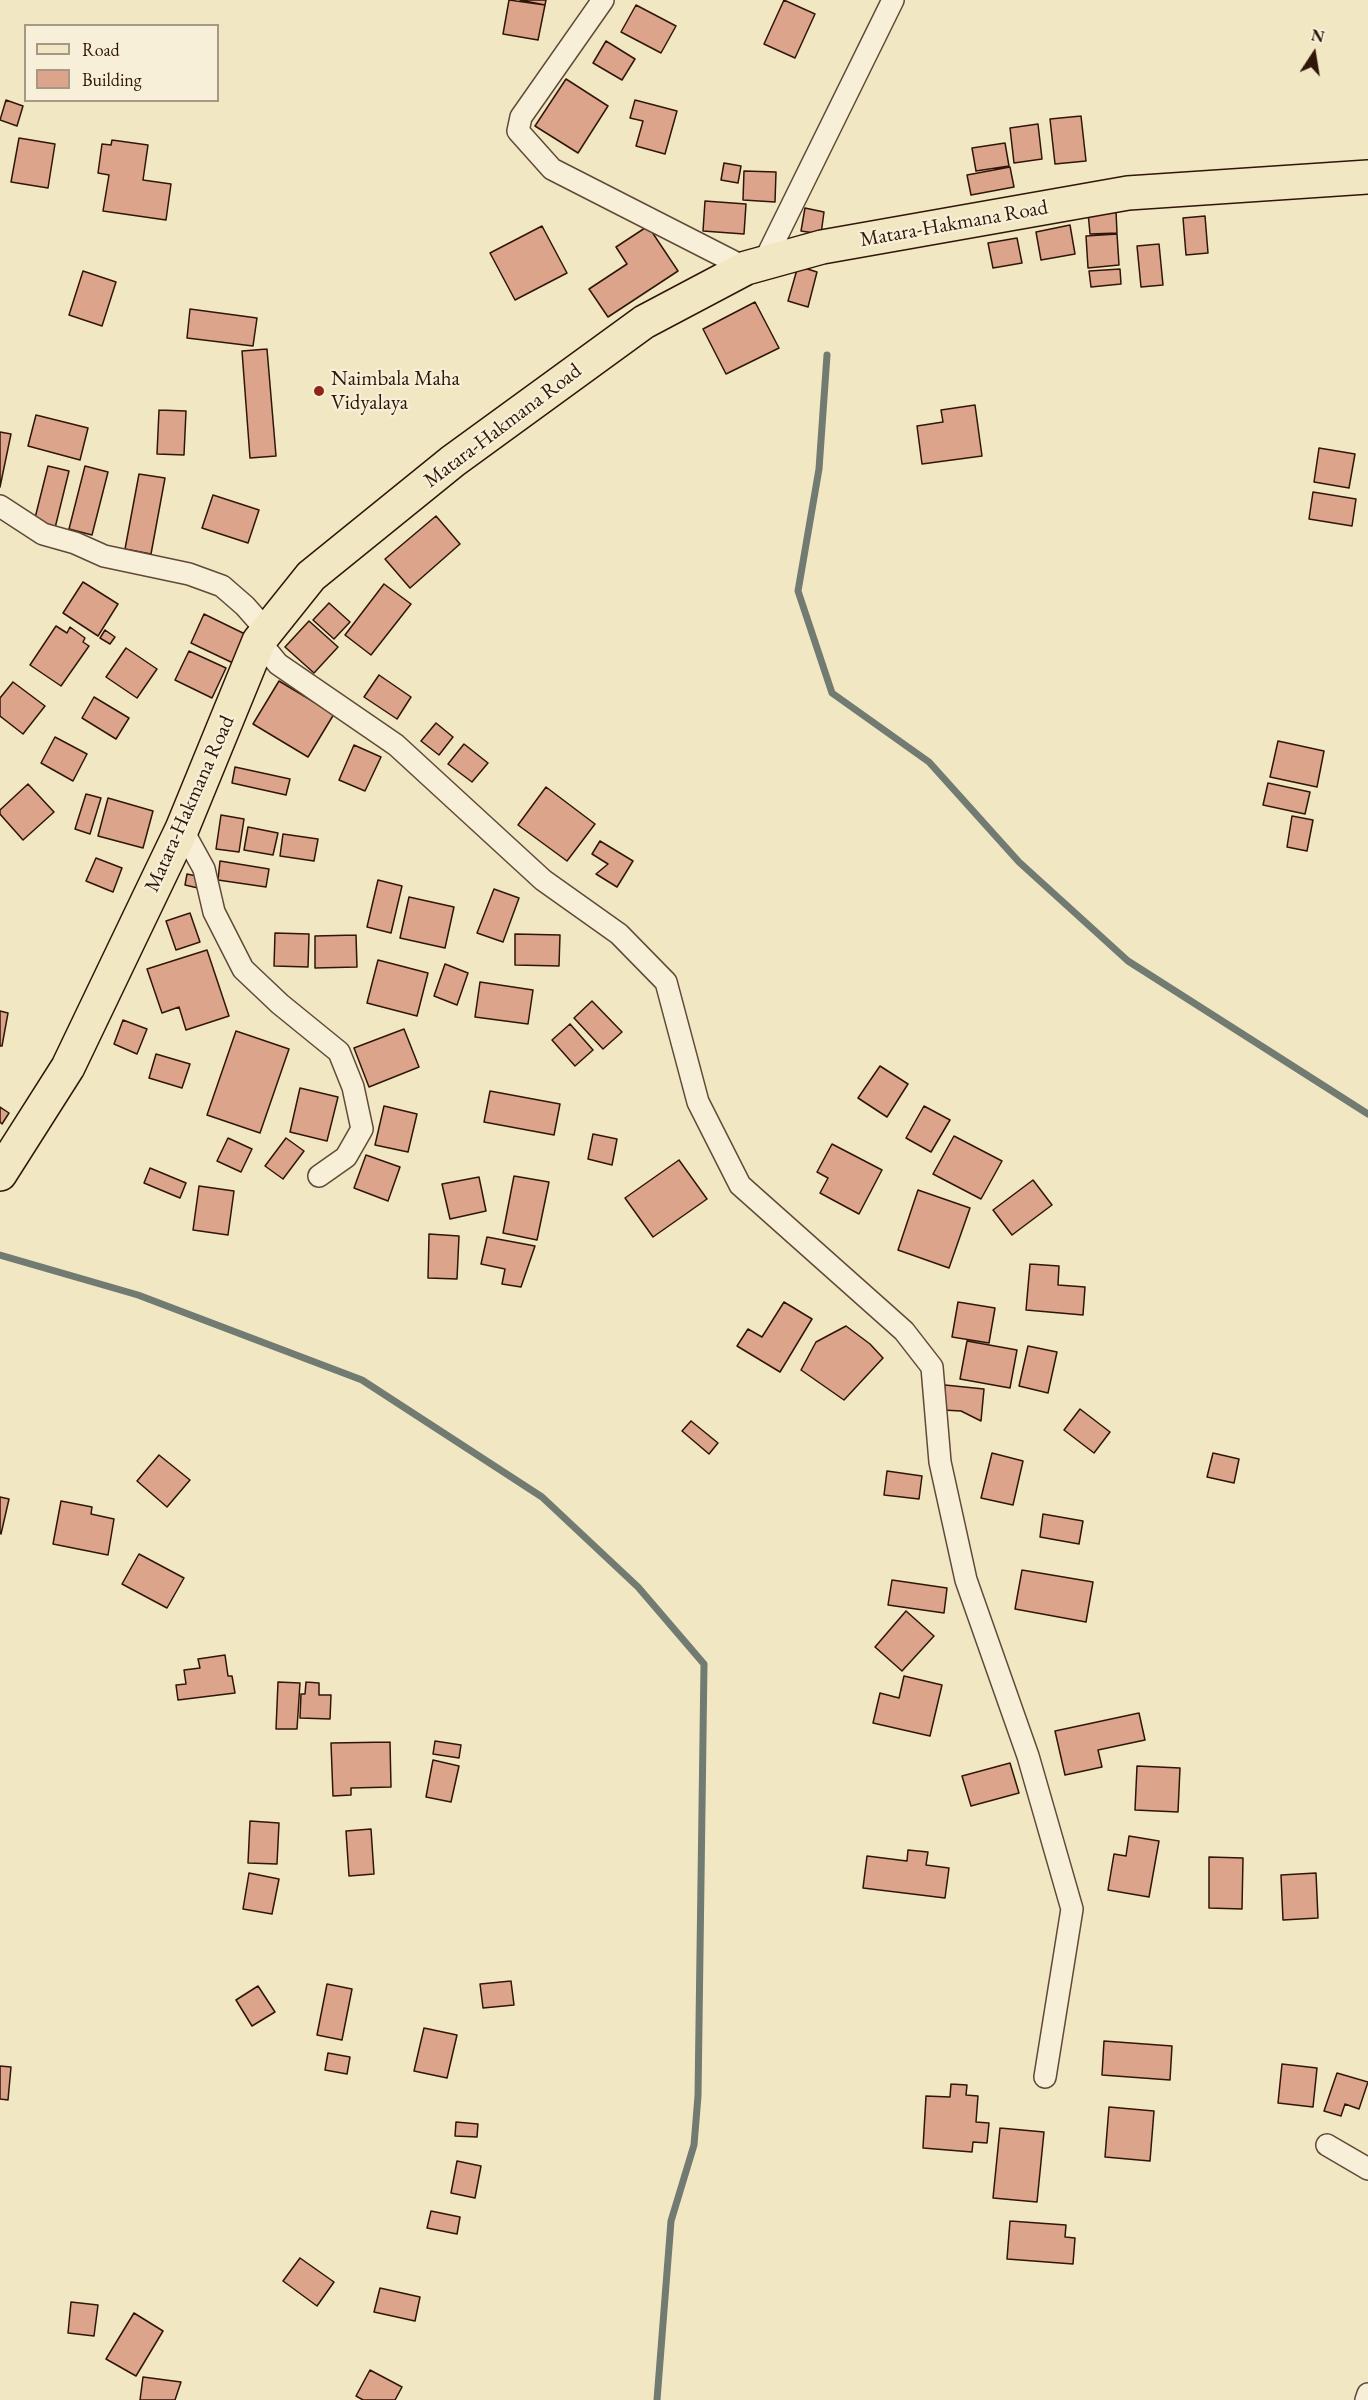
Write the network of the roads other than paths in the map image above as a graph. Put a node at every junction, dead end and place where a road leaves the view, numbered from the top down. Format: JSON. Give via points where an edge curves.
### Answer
{"nodes":[{"id":1,"x":603,"y":0,"type":"edge"},
{"id":2,"x":893,"y":0,"type":"edge"},
{"id":3,"x":1368,"y":177,"type":"edge"},
{"id":4,"x":755,"y":266,"type":"junction"},
{"id":5,"x":0,"y":506,"type":"edge"},
{"id":6,"x":263,"y":636,"type":"junction"},
{"id":7,"x":182,"y":829,"type":"junction"},
{"id":8,"x":0,"y":1174,"type":"edge"},
{"id":9,"x":319,"y":1176,"type":"dead end"},
{"id":10,"x":1045,"y":2077,"type":"dead end"},
{"id":11,"x":1327,"y":2145,"type":"dead end"},
{"id":12,"x":1368,"y":2169,"type":"edge"},
{"id":13,"x":1368,"y":2394,"type":"edge"},
{"id":14,"x":1366,"y":2400,"type":"edge"}],
"edges":[{"from":1,"to":4,"type":"street","via":[[521,117],[518,131],[552,169]]},
{"from":2,"to":4,"type":"street"},
{"from":3,"to":4,"type":"main road","name":"Matara-Hakmana Road","via":[[1128,193],[822,247]]},
{"from":4,"to":6,"type":"main road","name":"Matara-Hakmana Road","via":[[644,322],[453,461],[311,576]]},
{"from":5,"to":6,"type":"street","via":[[44,534],[104,556],[189,574],[222,586],[245,606]]},
{"from":6,"to":7,"type":"main road","name":"Matara-Hakmana Road"},
{"from":6,"to":10,"type":"street","via":[[278,664],[396,745],[543,880],[619,934],[666,982],[698,1102],[740,1185],[904,1331],[932,1367],[940,1462],[966,1580],[1028,1756],[1072,1910]]},
{"from":7,"to":8,"type":"main road","name":"Matara-Hakmana Road","via":[[68,1067]]},
{"from":7,"to":9,"type":"street","via":[[204,869],[214,912],[243,969],[339,1052],[353,1087],[362,1129],[346,1157]]},
{"from":11,"to":12,"type":"street"},
{"from":13,"to":14,"type":"street"}]}
